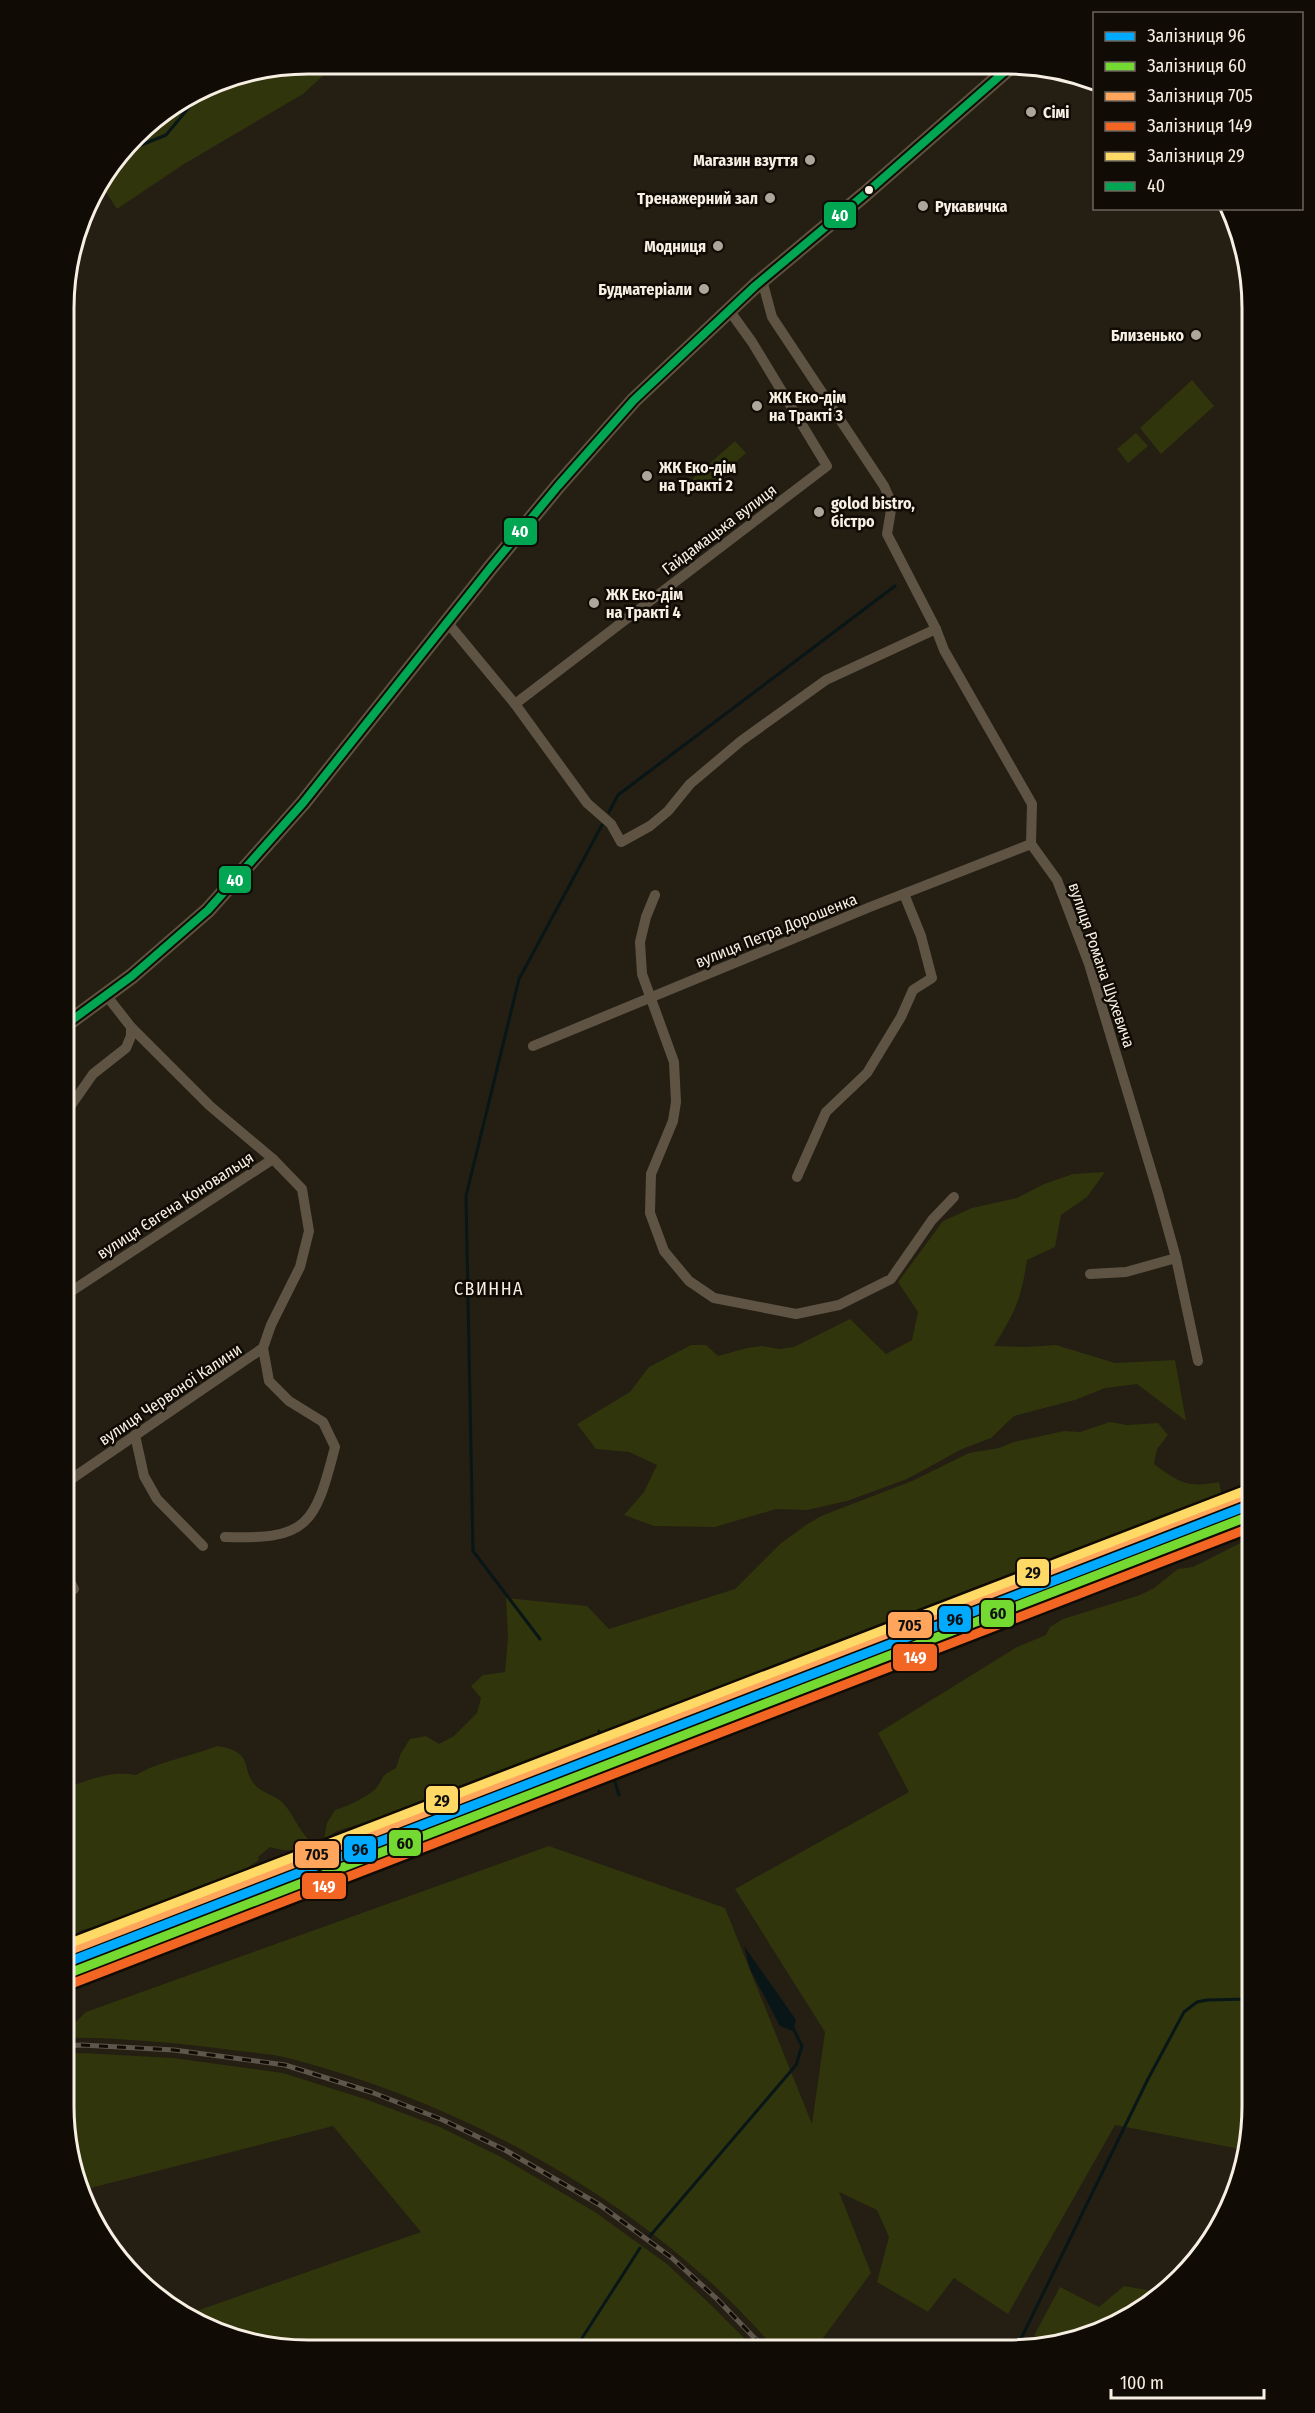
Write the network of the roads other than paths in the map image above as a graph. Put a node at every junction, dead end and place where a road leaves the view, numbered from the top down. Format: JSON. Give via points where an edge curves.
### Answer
{"nodes":[{"id":1,"x":1002,"y":74,"type":"edge"},
{"id":2,"x":758,"y":283,"type":"junction"},
{"id":3,"x":729,"y":310,"type":"junction"},
{"id":4,"x":447,"y":621,"type":"junction"},
{"id":5,"x":936,"y":629,"type":"junction"},
{"id":6,"x":515,"y":704,"type":"junction"},
{"id":7,"x":1031,"y":844,"type":"junction"},
{"id":8,"x":904,"y":894,"type":"junction"},
{"id":9,"x":655,"y":895,"type":"dead end"},
{"id":10,"x":106,"y":994,"type":"junction"},
{"id":11,"x":649,"y":998,"type":"junction"},
{"id":12,"x":74,"y":1018,"type":"edge"},
{"id":13,"x":131,"y":1028,"type":"junction"},
{"id":14,"x":533,"y":1046,"type":"dead end"},
{"id":15,"x":74,"y":1101,"type":"edge"},
{"id":16,"x":273,"y":1159,"type":"junction"},
{"id":17,"x":798,"y":1177,"type":"dead end"},
{"id":18,"x":954,"y":1197,"type":"dead end"},
{"id":19,"x":1176,"y":1258,"type":"junction"},
{"id":20,"x":1090,"y":1274,"type":"dead end"},
{"id":21,"x":74,"y":1289,"type":"edge"},
{"id":22,"x":263,"y":1348,"type":"junction"},
{"id":23,"x":1198,"y":1361,"type":"dead end"},
{"id":24,"x":135,"y":1436,"type":"junction"},
{"id":25,"x":74,"y":1477,"type":"edge"},
{"id":26,"x":225,"y":1537,"type":"dead end"},
{"id":27,"x":203,"y":1546,"type":"dead end"}],
"edges":[{"from":1,"to":2,"type":"main road"},
{"from":2,"to":3,"type":"main road"},
{"from":2,"to":5,"type":"street","via":[[772,317],[884,486],[892,504],[887,534]]},
{"from":3,"to":4,"type":"main road","via":[[634,400]]},
{"from":3,"to":6,"type":"street","name":"Гайдамацька вулиця","via":[[827,466]]},
{"from":4,"to":6,"type":"street"},
{"from":4,"to":10,"type":"main road","via":[[303,803],[208,910]]},
{"from":5,"to":6,"type":"street","via":[[826,680],[741,741],[690,784],[650,826],[621,842],[611,824],[587,803]]},
{"from":5,"to":7,"type":"street","via":[[944,650],[1032,804]]},
{"from":7,"to":8,"type":"street","name":"вулиця Петра Дорошенка"},
{"from":7,"to":19,"type":"street","name":"вулиця Романа Шухевича","via":[[1057,880],[1089,964]]},
{"from":8,"to":11,"type":"street","name":"вулиця Петра Дорошенка"},
{"from":8,"to":17,"type":"street","via":[[932,978],[913,990],[867,1073],[826,1112]]},
{"from":9,"to":11,"type":"street","via":[[640,942],[642,974]]},
{"from":10,"to":12,"type":"main road"},
{"from":10,"to":13,"type":"street"},
{"from":11,"to":14,"type":"street","name":"вулиця Петра Дорошенка"},
{"from":11,"to":18,"type":"street","via":[[674,1062],[676,1101],[673,1121],[651,1174],[650,1213],[664,1251],[689,1281],[714,1298],[796,1314],[839,1305],[891,1279],[932,1220]]},
{"from":13,"to":15,"type":"street","via":[[126,1048],[93,1074]]},
{"from":13,"to":16,"type":"street","via":[[210,1106]]},
{"from":16,"to":21,"type":"street","name":"вулиця Євгена Коновальця"},
{"from":16,"to":22,"type":"street","via":[[302,1189],[309,1231],[300,1267]]},
{"from":19,"to":20,"type":"street","via":[[1126,1272]]},
{"from":19,"to":23,"type":"street","name":"вулиця Романа Шухевича"},
{"from":22,"to":24,"type":"street","name":"вулиця Червоної Калини"},
{"from":22,"to":26,"type":"street","via":[[269,1381],[289,1401],[323,1422],[335,1448],[323,1492],[304,1524],[280,1535]]},
{"from":24,"to":25,"type":"street","name":"вулиця Червоної Калини"},
{"from":24,"to":27,"type":"street","via":[[144,1476],[157,1499]]}]}
